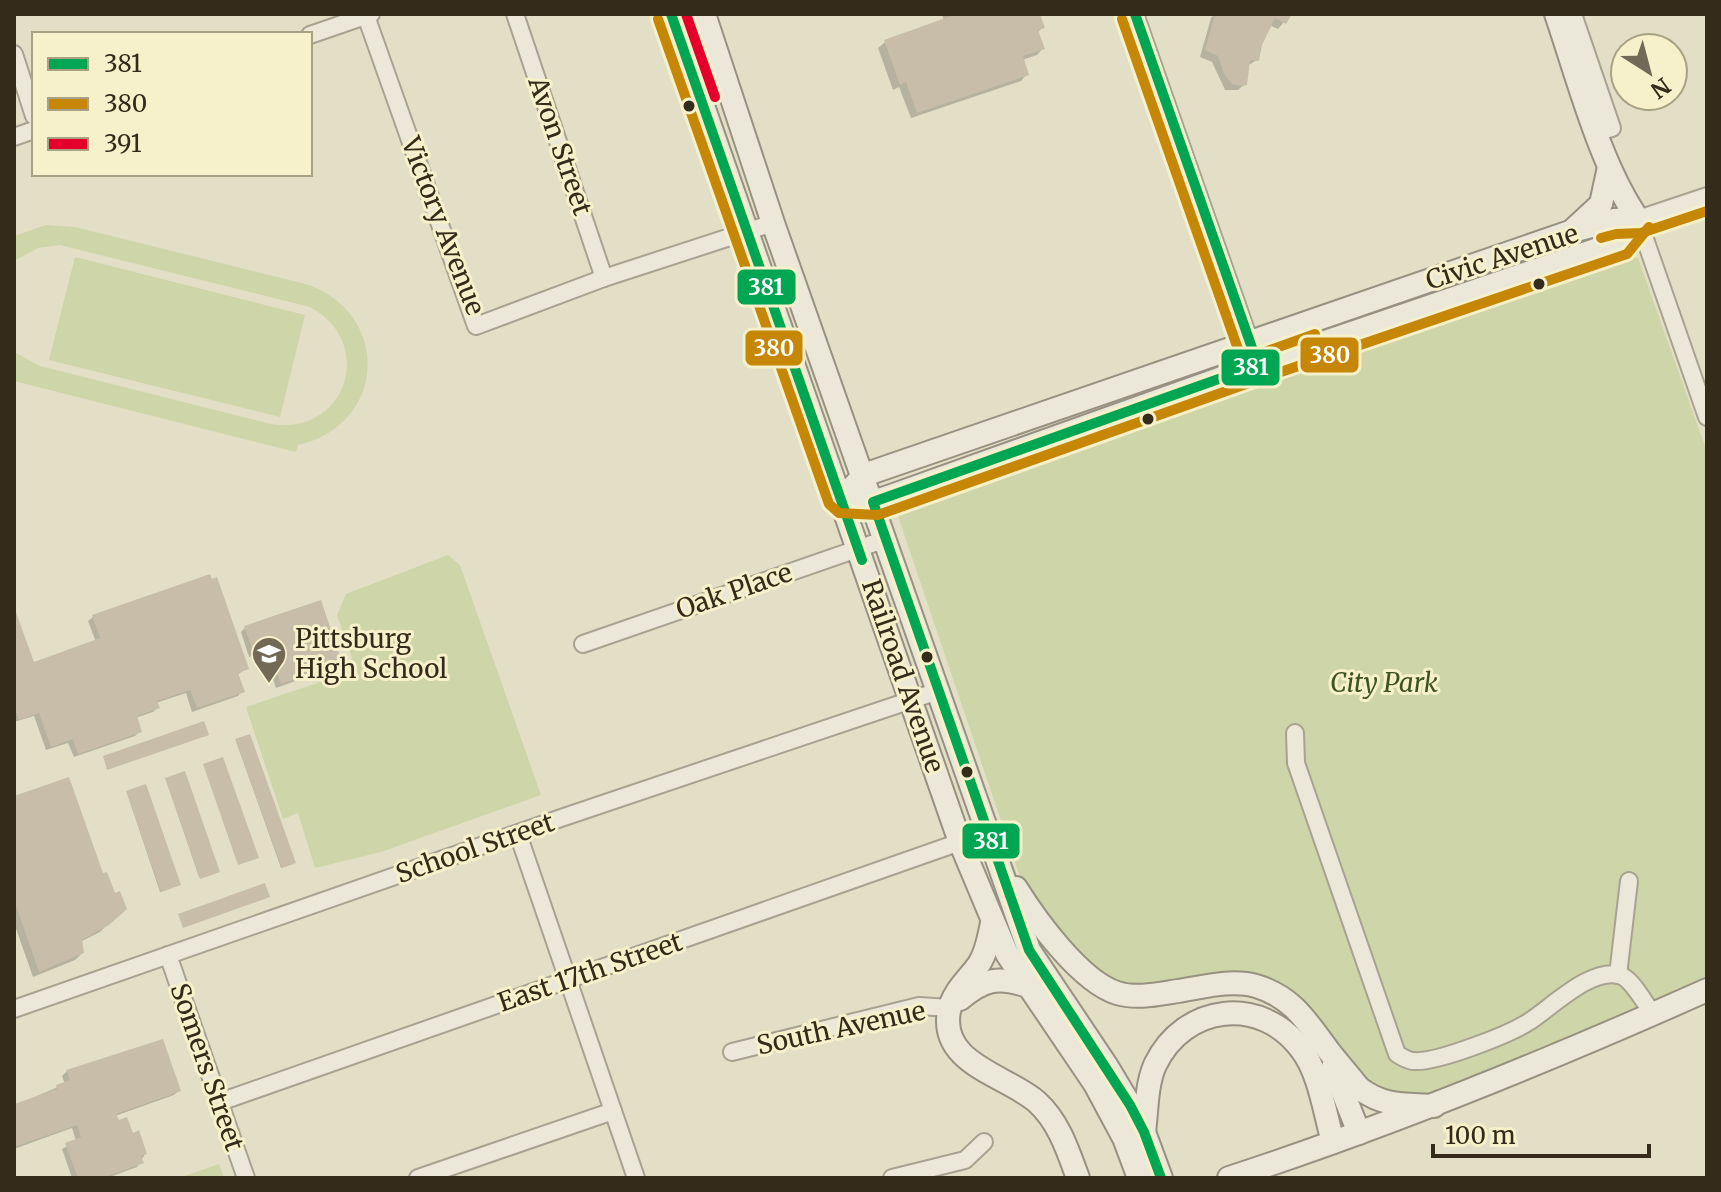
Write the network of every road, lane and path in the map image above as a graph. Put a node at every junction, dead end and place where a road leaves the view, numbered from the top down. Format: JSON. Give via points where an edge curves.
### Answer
{"nodes":[{"id":1,"x":515,"y":14,"type":"edge"},
{"id":2,"x":704,"y":14,"type":"edge"},
{"id":3,"x":1135,"y":14,"type":"edge"},
{"id":4,"x":1556,"y":14,"type":"edge"},
{"id":5,"x":1573,"y":14,"type":"edge"},
{"id":6,"x":368,"y":15,"type":"edge"},
{"id":7,"x":673,"y":15,"type":"edge"},
{"id":8,"x":312,"y":34,"type":"edge"},
{"id":9,"x":14,"y":54,"type":"edge"},
{"id":10,"x":32,"y":110,"type":"edge"},
{"id":11,"x":1597,"y":132,"type":"junction"},
{"id":12,"x":1609,"y":167,"type":"junction"},
{"id":13,"x":1707,"y":196,"type":"edge"},
{"id":14,"x":1638,"y":219,"type":"junction"},
{"id":15,"x":773,"y":223,"type":"junction"},
{"id":16,"x":747,"y":231,"type":"junction"},
{"id":17,"x":1573,"y":231,"type":"junction"},
{"id":18,"x":604,"y":278,"type":"junction"},
{"id":19,"x":1250,"y":342,"type":"junction"},
{"id":20,"x":1258,"y":365,"type":"junction"},
{"id":21,"x":1707,"y":417,"type":"edge"},
{"id":22,"x":864,"y":475,"type":"junction"},
{"id":23,"x":842,"y":499,"type":"junction"},
{"id":24,"x":873,"y":502,"type":"junction"},
{"id":25,"x":886,"y":539,"type":"junction"},
{"id":26,"x":858,"y":547,"type":"junction"},
{"id":27,"x":583,"y":644,"type":"dead end"},
{"id":28,"x":938,"y":691,"type":"junction"},
{"id":29,"x":911,"y":700,"type":"junction"},
{"id":30,"x":1295,"y":733,"type":"dead end"},
{"id":31,"x":518,"y":834,"type":"junction"},
{"id":32,"x":960,"y":842,"type":"junction"},
{"id":33,"x":991,"y":844,"type":"junction"},
{"id":34,"x":1629,"y":881,"type":"dead end"},
{"id":35,"x":992,"y":923,"type":"junction"},
{"id":36,"x":168,"y":955,"type":"junction"},
{"id":37,"x":1618,"y":975,"type":"junction"},
{"id":38,"x":567,"y":980,"type":"junction"},
{"id":39,"x":1028,"y":986,"type":"junction"},
{"id":40,"x":1707,"y":990,"type":"edge"},
{"id":41,"x":950,"y":1008,"type":"junction"},
{"id":42,"x":14,"y":1009,"type":"edge"},
{"id":43,"x":1653,"y":1014,"type":"junction"},
{"id":44,"x":1326,"y":1047,"type":"junction"},
{"id":45,"x":732,"y":1052,"type":"dead end"},
{"id":46,"x":220,"y":1102,"type":"junction"},
{"id":47,"x":1434,"y":1106,"type":"junction"},
{"id":48,"x":613,"y":1111,"type":"junction"},
{"id":49,"x":1359,"y":1133,"type":"junction"},
{"id":50,"x":1134,"y":1135,"type":"junction"},
{"id":51,"x":984,"y":1142,"type":"dead end"},
{"id":52,"x":1333,"y":1142,"type":"junction"},
{"id":53,"x":246,"y":1178,"type":"edge"},
{"id":54,"x":418,"y":1178,"type":"edge"},
{"id":55,"x":636,"y":1178,"type":"edge"},
{"id":56,"x":892,"y":1178,"type":"edge"},
{"id":57,"x":1078,"y":1178,"type":"edge"},
{"id":58,"x":1139,"y":1178,"type":"edge"},
{"id":59,"x":1161,"y":1178,"type":"edge"},
{"id":60,"x":1229,"y":1178,"type":"edge"}],
"edges":[{"from":1,"to":18,"type":"street","name":"Avon Street"},
{"from":2,"to":15,"type":"main road","name":"Railroad Avenue"},
{"from":3,"to":19,"type":"street"},
{"from":4,"to":11,"type":"main road"},
{"from":5,"to":11,"type":"street","via":[[1612,128]]},
{"from":6,"to":8,"type":"street"},
{"from":6,"to":18,"type":"street","name":"Victory Avenue","via":[[476,326]]},
{"from":7,"to":16,"type":"main road","name":"Railroad Avenue"},
{"from":9,"to":10,"type":"street"},
{"from":11,"to":12,"type":"main road"},
{"from":12,"to":14,"type":"main road"},
{"from":12,"to":17,"type":"main road","via":[[1601,204]]},
{"from":13,"to":14,"type":"street"},
{"from":14,"to":17,"type":"main road","name":"Civic Avenue"},
{"from":14,"to":20,"type":"main road","name":"Civic Avenue","via":[[1622,241]]},
{"from":14,"to":21,"type":"street"},
{"from":15,"to":16,"type":"street","name":"Victory Avenue"},
{"from":15,"to":22,"type":"main road","name":"Railroad Avenue"},
{"from":16,"to":18,"type":"street","name":"Victory Avenue"},
{"from":16,"to":23,"type":"main road","name":"Railroad Avenue"},
{"from":17,"to":19,"type":"main road","name":"Civic Avenue"},
{"from":19,"to":20,"type":"street"},
{"from":19,"to":22,"type":"main road","name":"Civic Avenue"},
{"from":20,"to":24,"type":"main road","name":"Civic Avenue"},
{"from":22,"to":23,"type":"main road","name":"Civic Avenue"},
{"from":22,"to":24,"type":"main road","name":"Railroad Avenue"},
{"from":23,"to":24,"type":"main road","name":"Civic Avenue"},
{"from":23,"to":26,"type":"main road","name":"Railroad Avenue"},
{"from":24,"to":25,"type":"main road","name":"Railroad Avenue"},
{"from":25,"to":26,"type":"street","name":"Oak Place"},
{"from":25,"to":28,"type":"main road","name":"Railroad Avenue"},
{"from":26,"to":27,"type":"street","name":"Oak Place"},
{"from":26,"to":29,"type":"main road","name":"Railroad Avenue"},
{"from":28,"to":29,"type":"street","name":"School Street"},
{"from":28,"to":33,"type":"main road","name":"Railroad Avenue"},
{"from":29,"to":31,"type":"street","name":"School Street"},
{"from":29,"to":32,"type":"main road","name":"Railroad Avenue"},
{"from":30,"to":37,"type":"street","via":[[1296,763],[1397,1054],[1412,1061],[1471,1047],[1528,1023],[1595,978]]},
{"from":31,"to":36,"type":"street","name":"School Street"},
{"from":31,"to":38,"type":"street"},
{"from":32,"to":35,"type":"main road","name":"Railroad Avenue"},
{"from":32,"to":38,"type":"street","name":"East 17th Street"},
{"from":33,"to":44,"type":"main road","via":[[1037,920],[1098,983],[1137,996],[1235,983],[1257,986],[1301,1012]]},
{"from":33,"to":50,"type":"main road","name":"Railroad Avenue","via":[[1029,950],[1106,1065]]},
{"from":34,"to":37,"type":"street"},
{"from":35,"to":39,"type":"main road","name":"Railroad Avenue"},
{"from":35,"to":41,"type":"main road","via":[[985,953]]},
{"from":36,"to":42,"type":"street","name":"School Street"},
{"from":36,"to":46,"type":"street","name":"Somers Street"},
{"from":37,"to":43,"type":"street"},
{"from":38,"to":46,"type":"street","name":"East 17th Street"},
{"from":38,"to":48,"type":"street"},
{"from":39,"to":41,"type":"main road","via":[[986,982]]},
{"from":39,"to":50,"type":"main road","name":"Railroad Avenue"},
{"from":40,"to":43,"type":"main road"},
{"from":41,"to":45,"type":"street","name":"South Avenue","via":[[919,1006]]},
{"from":41,"to":57,"type":"main road","via":[[954,1045],[966,1059],[1037,1102],[1062,1137]]},
{"from":43,"to":47,"type":"main road"},
{"from":44,"to":47,"type":"main road","via":[[1371,1097],[1386,1104]]},
{"from":44,"to":49,"type":"main road"},
{"from":46,"to":53,"type":"street","name":"Somers Street"},
{"from":47,"to":49,"type":"main road"},
{"from":48,"to":54,"type":"street"},
{"from":48,"to":55,"type":"street"},
{"from":49,"to":52,"type":"main road"},
{"from":50,"to":52,"type":"main road","via":[[1150,1079],[1167,1046],[1191,1025],[1240,1013],[1269,1020],[1302,1050]]},
{"from":50,"to":58,"type":"main road","name":"Railroad Avenue"},
{"from":50,"to":59,"type":"main road","name":"Railroad Avenue"},
{"from":51,"to":56,"type":"street","via":[[965,1160]]},
{"from":52,"to":60,"type":"main road"}]}
